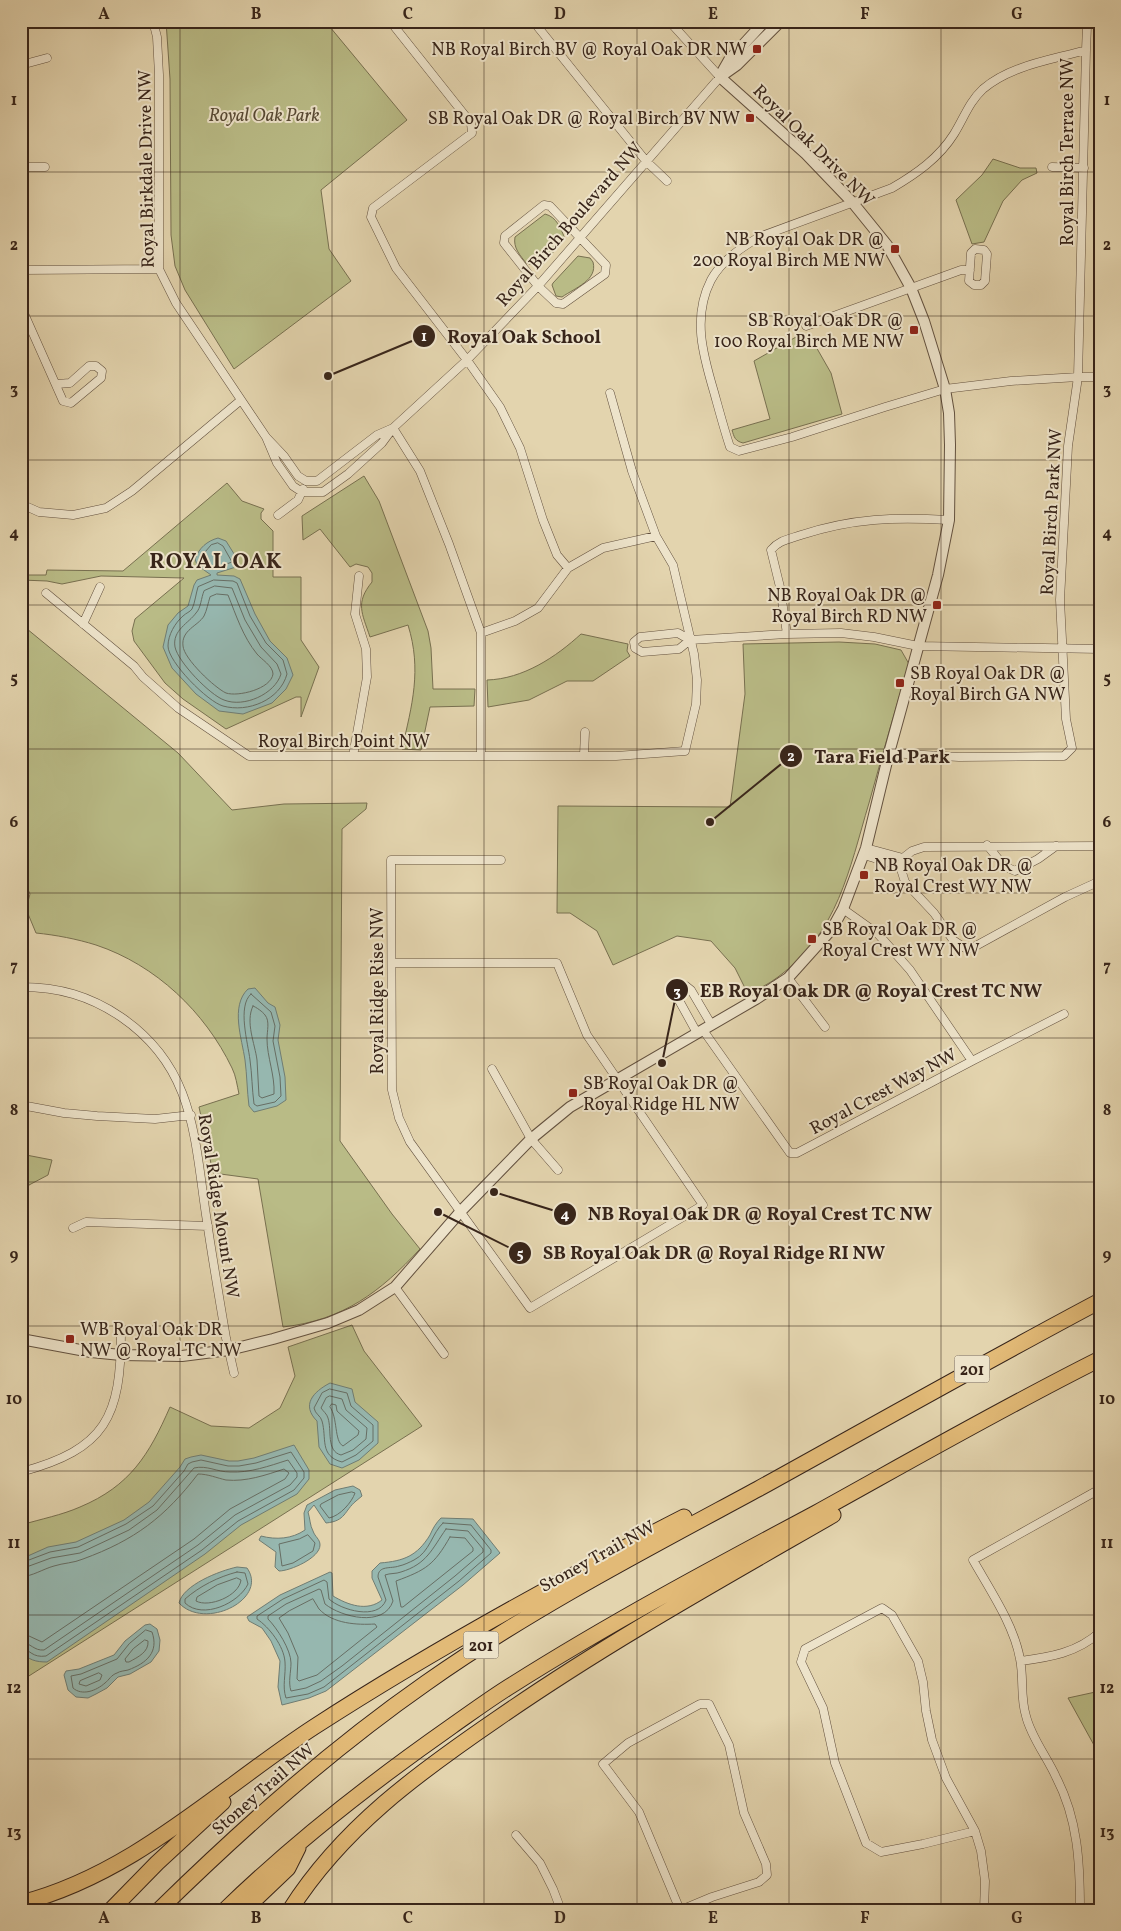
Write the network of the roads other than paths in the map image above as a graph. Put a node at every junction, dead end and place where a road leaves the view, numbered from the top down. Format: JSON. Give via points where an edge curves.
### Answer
{"nodes":[{"id":1,"x":153,"y":21,"type":"edge"},
{"id":2,"x":390,"y":21,"type":"edge"},
{"id":3,"x":533,"y":21,"type":"edge"},
{"id":4,"x":669,"y":21,"type":"edge"},
{"id":5,"x":764,"y":21,"type":"edge"},
{"id":6,"x":781,"y":21,"type":"edge"},
{"id":7,"x":1087,"y":26,"type":"dead end"},
{"id":8,"x":1086,"y":50,"type":"junction"},
{"id":9,"x":47,"y":58,"type":"dead end"},
{"id":10,"x":21,"y":64,"type":"edge"},
{"id":11,"x":720,"y":76,"type":"junction"},
{"id":12,"x":646,"y":161,"type":"junction"},
{"id":13,"x":45,"y":167,"type":"dead end"},
{"id":14,"x":1052,"y":167,"type":"dead end"},
{"id":15,"x":21,"y":168,"type":"edge"},
{"id":16,"x":1084,"y":168,"type":"junction"},
{"id":17,"x":667,"y":181,"type":"dead end"},
{"id":18,"x":853,"y":203,"type":"junction"},
{"id":19,"x":580,"y":238,"type":"junction"},
{"id":20,"x":159,"y":269,"type":"junction"},
{"id":21,"x":21,"y":270,"type":"edge"},
{"id":22,"x":970,"y":270,"type":"junction"},
{"id":23,"x":538,"y":286,"type":"junction"},
{"id":24,"x":911,"y":288,"type":"junction"},
{"id":25,"x":21,"y":302,"type":"edge"},
{"id":26,"x":806,"y":326,"type":"dead end"},
{"id":27,"x":467,"y":360,"type":"junction"},
{"id":28,"x":1078,"y":377,"type":"junction"},
{"id":29,"x":1100,"y":377,"type":"edge"},
{"id":30,"x":57,"y":384,"type":"junction"},
{"id":31,"x":946,"y":389,"type":"junction"},
{"id":32,"x":610,"y":392,"type":"dead end"},
{"id":33,"x":240,"y":400,"type":"junction"},
{"id":34,"x":393,"y":428,"type":"junction"},
{"id":35,"x":266,"y":437,"type":"junction"},
{"id":36,"x":306,"y":481,"type":"junction"},
{"id":37,"x":302,"y":492,"type":"junction"},
{"id":38,"x":21,"y":504,"type":"edge"},
{"id":39,"x":278,"y":515,"type":"dead end"},
{"id":40,"x":949,"y":520,"type":"junction"},
{"id":41,"x":656,"y":536,"type":"junction"},
{"id":42,"x":568,"y":568,"type":"junction"},
{"id":43,"x":359,"y":576,"type":"dead end"},
{"id":44,"x":100,"y":587,"type":"dead end"},
{"id":45,"x":46,"y":593,"type":"dead end"},
{"id":46,"x":83,"y":624,"type":"junction"},
{"id":47,"x":481,"y":633,"type":"junction"},
{"id":48,"x":787,"y":634,"type":"junction"},
{"id":49,"x":690,"y":640,"type":"junction"},
{"id":50,"x":918,"y":646,"type":"junction"},
{"id":51,"x":1063,"y":648,"type":"junction"},
{"id":52,"x":1100,"y":649,"type":"edge"},
{"id":53,"x":584,"y":732,"type":"dead end"},
{"id":54,"x":889,"y":754,"type":"junction"},
{"id":55,"x":481,"y":755,"type":"junction"},
{"id":56,"x":584,"y":755,"type":"junction"},
{"id":57,"x":353,"y":756,"type":"junction"},
{"id":58,"x":988,"y":845,"type":"junction"},
{"id":59,"x":1056,"y":846,"type":"junction"},
{"id":60,"x":1100,"y":846,"type":"edge"},
{"id":61,"x":865,"y":851,"type":"junction"},
{"id":62,"x":501,"y":860,"type":"dead end"},
{"id":63,"x":902,"y":862,"type":"junction"},
{"id":64,"x":1100,"y":881,"type":"edge"},
{"id":65,"x":844,"y":910,"type":"junction"},
{"id":66,"x":393,"y":964,"type":"junction"},
{"id":67,"x":788,"y":978,"type":"junction"},
{"id":68,"x":21,"y":987,"type":"edge"},
{"id":69,"x":1064,"y":1014,"type":"dead end"},
{"id":70,"x":825,"y":1028,"type":"dead end"},
{"id":71,"x":703,"y":1029,"type":"junction"},
{"id":72,"x":972,"y":1061,"type":"junction"},
{"id":73,"x":492,"y":1069,"type":"dead end"},
{"id":74,"x":616,"y":1079,"type":"junction"},
{"id":75,"x":21,"y":1105,"type":"edge"},
{"id":76,"x":190,"y":1115,"type":"junction"},
{"id":77,"x":531,"y":1139,"type":"junction"},
{"id":78,"x":558,"y":1170,"type":"dead end"},
{"id":79,"x":461,"y":1211,"type":"junction"},
{"id":80,"x":208,"y":1226,"type":"junction"},
{"id":81,"x":73,"y":1228,"type":"dead end"},
{"id":82,"x":395,"y":1287,"type":"junction"},
{"id":83,"x":1100,"y":1301,"type":"edge"},
{"id":84,"x":121,"y":1332,"type":"dead end"},
{"id":85,"x":22,"y":1341,"type":"edge"},
{"id":86,"x":229,"y":1350,"type":"junction"},
{"id":87,"x":444,"y":1354,"type":"dead end"},
{"id":88,"x":121,"y":1355,"type":"junction"},
{"id":89,"x":1100,"y":1358,"type":"edge"},
{"id":90,"x":234,"y":1373,"type":"dead end"},
{"id":91,"x":845,"y":1441,"type":"junction"},
{"id":92,"x":21,"y":1472,"type":"edge"},
{"id":93,"x":1100,"y":1489,"type":"edge"},
{"id":94,"x":854,"y":1492,"type":"junction"},
{"id":95,"x":1100,"y":1632,"type":"edge"},
{"id":96,"x":1021,"y":1661,"type":"junction"},
{"id":97,"x":313,"y":1728,"type":"junction"},
{"id":98,"x":975,"y":1831,"type":"junction"},
{"id":99,"x":516,"y":1835,"type":"dead end"},
{"id":100,"x":301,"y":1841,"type":"junction"},
{"id":101,"x":21,"y":1903,"type":"edge"},
{"id":102,"x":111,"y":1910,"type":"edge"},
{"id":103,"x":159,"y":1910,"type":"edge"},
{"id":104,"x":225,"y":1910,"type":"edge"},
{"id":105,"x":244,"y":1910,"type":"edge"},
{"id":106,"x":290,"y":1910,"type":"edge"},
{"id":107,"x":561,"y":1910,"type":"edge"},
{"id":108,"x":681,"y":1910,"type":"edge"},
{"id":109,"x":984,"y":1910,"type":"edge"},
{"id":110,"x":1080,"y":1910,"type":"edge"}],
"edges":[{"from":1,"to":20,"type":"street","name":"Royal Birkdale Drive NW","via":[[159,75]]},
{"from":2,"to":27,"type":"street","via":[[471,123],[472,133],[373,208],[372,217],[396,268]]},
{"from":3,"to":12,"type":"street"},
{"from":4,"to":11,"type":"street"},
{"from":5,"to":11,"type":"street","name":"Royal Birch Boulevard NW"},
{"from":6,"to":11,"type":"street","name":"Royal Birch Boulevard NW","via":[[737,65]]},
{"from":7,"to":8,"type":"street"},
{"from":8,"to":16,"type":"street","name":"Royal Birch Terrace NW"},
{"from":8,"to":18,"type":"street","name":"Royal Birch Terrace NW","via":[[1005,74],[983,90],[966,110],[954,134],[933,160],[892,188]]},
{"from":9,"to":10,"type":"street"},
{"from":11,"to":12,"type":"street","name":"Royal Birch Boulevard NW"},
{"from":11,"to":18,"type":"street","name":"Royal Oak Drive NW","via":[[806,154]]},
{"from":12,"to":17,"type":"street"},
{"from":12,"to":19,"type":"street","name":"Royal Birch Boulevard NW"},
{"from":13,"to":15,"type":"street"},
{"from":14,"to":16,"type":"street"},
{"from":16,"to":28,"type":"street","name":"Royal Birch Terrace NW"},
{"from":18,"to":24,"type":"street","name":"Royal Oak Drive NW","via":[[887,245]]},
{"from":18,"to":31,"type":"street","name":"Royal Birch Terrace NW","via":[[759,238],[739,249],[711,280],[703,302],[701,343],[730,447],[739,451],[783,440]]},
{"from":19,"to":23,"type":"street","name":"Royal Birch Boulevard NW"},
{"from":19,"to":23,"type":"street","via":[[606,265],[605,274],[563,304],[556,303]]},
{"from":19,"to":23,"type":"street","via":[[550,206],[544,205],[505,236],[504,243]]},
{"from":20,"to":21,"type":"street"},
{"from":20,"to":33,"type":"street","name":"Royal Birkdale Drive NW","via":[[176,303]]},
{"from":22,"to":22,"type":"street","via":[[969,281],[981,285],[985,281],[987,254],[984,250],[975,249],[971,254]]},
{"from":22,"to":24,"type":"street","via":[[961,270]]},
{"from":23,"to":27,"type":"street","name":"Royal Birch Boulevard NW"},
{"from":24,"to":26,"type":"street"},
{"from":24,"to":31,"type":"street","name":"Royal Oak Drive NW"},
{"from":25,"to":30,"type":"street"},
{"from":27,"to":34,"type":"street","name":"Royal Birch Boulevard NW"},
{"from":27,"to":42,"type":"street","via":[[500,407],[516,440],[557,555]]},
{"from":28,"to":29,"type":"street"},
{"from":28,"to":31,"type":"street"},
{"from":28,"to":51,"type":"street","name":"Royal Birch Park NW","via":[[1068,446],[1062,545],[1060,600]]},
{"from":30,"to":30,"type":"street","via":[[63,401],[71,403],[101,378],[102,371],[96,366],[89,366],[70,383]]},
{"from":31,"to":40,"type":"street","name":"Royal Oak Drive NW","via":[[950,445]]},
{"from":32,"to":41,"type":"street","via":[[632,471]]},
{"from":33,"to":35,"type":"street","name":"Royal Birkdale Drive NW"},
{"from":33,"to":38,"type":"street","via":[[132,491],[106,508],[73,515],[39,512]]},
{"from":34,"to":36,"type":"street","name":"Royal Birch Boulevard NW","via":[[377,435],[317,480]]},
{"from":34,"to":37,"type":"street","name":"Royal Birch Boulevard NW","via":[[382,444],[323,492]]},
{"from":34,"to":47,"type":"street","via":[[420,471]]},
{"from":35,"to":36,"type":"street","name":"Royal Birkdale Drive NW","via":[[298,476]]},
{"from":35,"to":37,"type":"street","name":"Royal Birkdale Drive NW","via":[[277,463],[293,486]]},
{"from":36,"to":37,"type":"street"},
{"from":37,"to":39,"type":"street","via":[[298,500]]},
{"from":40,"to":48,"type":"street","via":[[900,517],[854,521],[777,543],[772,550]]},
{"from":40,"to":50,"type":"street","name":"Royal Oak Drive NW"},
{"from":41,"to":42,"type":"street","via":[[602,548]]},
{"from":41,"to":49,"type":"street","via":[[672,565]]},
{"from":42,"to":47,"type":"street","via":[[538,608],[515,621]]},
{"from":43,"to":57,"type":"street","via":[[355,614],[366,650],[367,677]]},
{"from":44,"to":46,"type":"street"},
{"from":45,"to":46,"type":"street","name":"Royal Birch Point NW"},
{"from":46,"to":57,"type":"street","name":"Royal Birch Point NW","via":[[178,708],[249,756]]},
{"from":47,"to":55,"type":"street"},
{"from":48,"to":49,"type":"street"},
{"from":48,"to":50,"type":"street","via":[[841,633]]},
{"from":49,"to":49,"type":"street","via":[[678,633],[640,637],[634,642],[635,648],[642,652],[679,649]]},
{"from":49,"to":56,"type":"street","name":"Royal Birch Point NW","via":[[697,680],[696,704],[685,751]]},
{"from":50,"to":51,"type":"street"},
{"from":50,"to":54,"type":"street","name":"Royal Oak Drive NW"},
{"from":51,"to":52,"type":"street"},
{"from":51,"to":54,"type":"street","name":"Royal Birch Park NW","via":[[1066,719],[1072,748],[1064,756]]},
{"from":53,"to":56,"type":"street"},
{"from":54,"to":61,"type":"street","name":"Royal Oak Drive NW"},
{"from":55,"to":56,"type":"street","name":"Royal Birch Point NW"},
{"from":55,"to":57,"type":"street","name":"Royal Birch Point NW"},
{"from":58,"to":59,"type":"street"},
{"from":58,"to":59,"type":"street","via":[[1004,866],[1015,871]]},
{"from":58,"to":63,"type":"street","via":[[924,847],[912,851]]},
{"from":59,"to":60,"type":"street"},
{"from":61,"to":63,"type":"street"},
{"from":61,"to":65,"type":"street","name":"Royal Oak Drive NW"},
{"from":62,"to":66,"type":"street","name":"Royal Ridge Rise NW","via":[[391,860]]},
{"from":63,"to":64,"type":"street","via":[[905,882],[934,913],[953,940],[965,948],[972,948],[1065,896]]},
{"from":65,"to":67,"type":"street","name":"Royal Oak Drive NW","via":[[832,929]]},
{"from":65,"to":72,"type":"street","name":"Royal Crest Way NW","via":[[878,934],[910,970]]},
{"from":66,"to":74,"type":"street","via":[[557,962],[587,1035]]},
{"from":66,"to":79,"type":"street","name":"Royal Ridge Rise NW","via":[[392,1090],[399,1118],[410,1142]]},
{"from":67,"to":70,"type":"street"},
{"from":67,"to":71,"type":"street","name":"Royal Oak Drive NW"},
{"from":68,"to":76,"type":"street","name":"Royal Ridge Mount NW","via":[[74,994],[102,1005],[138,1029],[160,1052],[178,1079]]},
{"from":69,"to":72,"type":"street"},
{"from":71,"to":71,"type":"street","via":[[691,990],[680,986],[676,996]]},
{"from":71,"to":72,"type":"street","name":"Royal Crest Way NW","via":[[790,1153],[797,1153]]},
{"from":71,"to":74,"type":"street","name":"Royal Oak Drive NW"},
{"from":73,"to":77,"type":"street"},
{"from":74,"to":77,"type":"street","name":"Royal Oak Drive NW","via":[[570,1107]]},
{"from":74,"to":79,"type":"street","name":"Royal Ridge Rise NW","via":[[703,1205],[530,1308]]},
{"from":75,"to":76,"type":"street","via":[[97,1116],[155,1119]]},
{"from":76,"to":80,"type":"street","name":"Royal Ridge Mount NW"},
{"from":77,"to":78,"type":"street"},
{"from":77,"to":79,"type":"street","name":"Royal Oak Drive NW"},
{"from":79,"to":82,"type":"street","name":"Royal Oak Drive NW"},
{"from":80,"to":81,"type":"street","via":[[86,1222]]},
{"from":80,"to":86,"type":"street","name":"Royal Ridge Mount NW"},
{"from":82,"to":86,"type":"street","name":"Royal Oak Drive NW","via":[[359,1310],[328,1323]]},
{"from":82,"to":87,"type":"street"},
{"from":83,"to":91,"type":"highway","name":"Stoney Trail NW","number":"201"},
{"from":84,"to":88,"type":"street"},
{"from":85,"to":88,"type":"street","name":"Royal Oak Drive NW"},
{"from":86,"to":88,"type":"street","name":"Royal Oak Drive NW","via":[[182,1356]]},
{"from":86,"to":90,"type":"street","name":"Royal Ridge Mount NW"},
{"from":88,"to":92,"type":"street","via":[[115,1400],[98,1432],[70,1455]]},
{"from":89,"to":94,"type":"highway"},
{"from":91,"to":97,"type":"highway","via":[[822,1448],[564,1579],[425,1658]]},
{"from":91,"to":103,"type":"highway","name":"Stoney Trail NW","number":"201","via":[[580,1586],[425,1683],[333,1751],[252,1821]]},
{"from":93,"to":96,"type":"street","via":[[973,1560],[1002,1611]]},
{"from":94,"to":100,"type":"highway","via":[[660,1597],[509,1686],[414,1752]]},
{"from":94,"to":106,"type":"highway","via":[[837,1512],[623,1636],[462,1742],[347,1836],[323,1862]]},
{"from":95,"to":96,"type":"street","via":[[1070,1651]]},
{"from":96,"to":110,"type":"street","via":[[1021,1692],[1026,1717],[1057,1777],[1076,1830]]},
{"from":97,"to":101,"type":"highway","via":[[132,1856],[88,1880]]},
{"from":97,"to":102,"type":"highway","via":[[214,1810]]},
{"from":98,"to":98,"type":"street","via":[[946,1778],[932,1740],[918,1661],[892,1615],[882,1608],[805,1649],[801,1662],[823,1708],[835,1763],[866,1843],[881,1852]]},
{"from":98,"to":109,"type":"street","via":[[985,1881]]},
{"from":99,"to":107,"type":"street","via":[[540,1864]]},
{"from":100,"to":104,"type":"highway"},
{"from":100,"to":105,"type":"highway","via":[[288,1868]]},
{"from":108,"to":108,"type":"street","via":[[759,1882],[767,1876],[766,1864],[744,1813],[729,1745],[709,1704],[700,1704],[628,1743],[603,1764],[639,1812]]}]}
